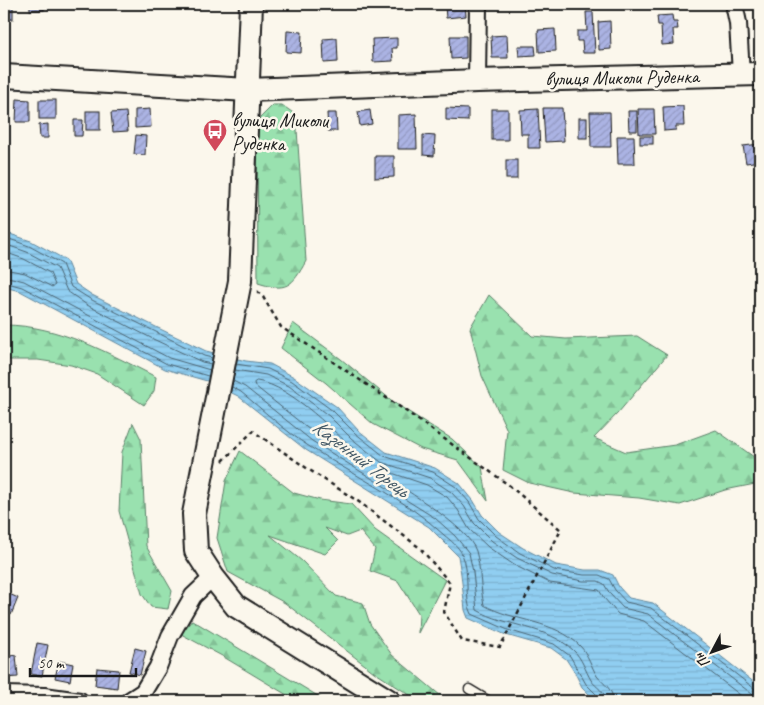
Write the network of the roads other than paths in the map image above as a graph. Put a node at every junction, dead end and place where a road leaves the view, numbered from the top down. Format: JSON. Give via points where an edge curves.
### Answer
{"nodes":[{"id":1,"x":250,"y":4,"type":"edge"},
{"id":2,"x":478,"y":4,"type":"edge"},
{"id":3,"x":734,"y":4,"type":"edge"},
{"id":4,"x":751,"y":74,"type":"edge"},
{"id":5,"x":4,"y":76,"type":"edge"},
{"id":6,"x":477,"y":80,"type":"junction"},
{"id":7,"x":248,"y":90,"type":"junction"},
{"id":8,"x":212,"y":577,"type":"junction"},
{"id":9,"x":469,"y":689,"type":"dead end"},
{"id":10,"x":4,"y":695,"type":"edge"},
{"id":11,"x":80,"y":701,"type":"edge"},
{"id":12,"x":129,"y":701,"type":"edge"},
{"id":13,"x":389,"y":701,"type":"edge"},
{"id":14,"x":489,"y":701,"type":"edge"}],
"edges":[{"from":1,"to":7,"type":"street"},
{"from":2,"to":6,"type":"street"},
{"from":3,"to":4,"type":"street"},
{"from":4,"to":6,"type":"street","name":"вулиця Миколи Руденка"},
{"from":5,"to":7,"type":"street","name":"вулиця Миколи Руденка"},
{"from":6,"to":7,"type":"street","name":"вулиця Миколи Руденка"},
{"from":7,"to":8,"type":"street","via":[[240,277],[194,514],[196,551]]},
{"from":8,"to":12,"type":"street","via":[[193,596],[143,692]]},
{"from":8,"to":13,"type":"street","via":[[236,606]]},
{"from":9,"to":14,"type":"lane"},
{"from":10,"to":11,"type":"street"}]}
